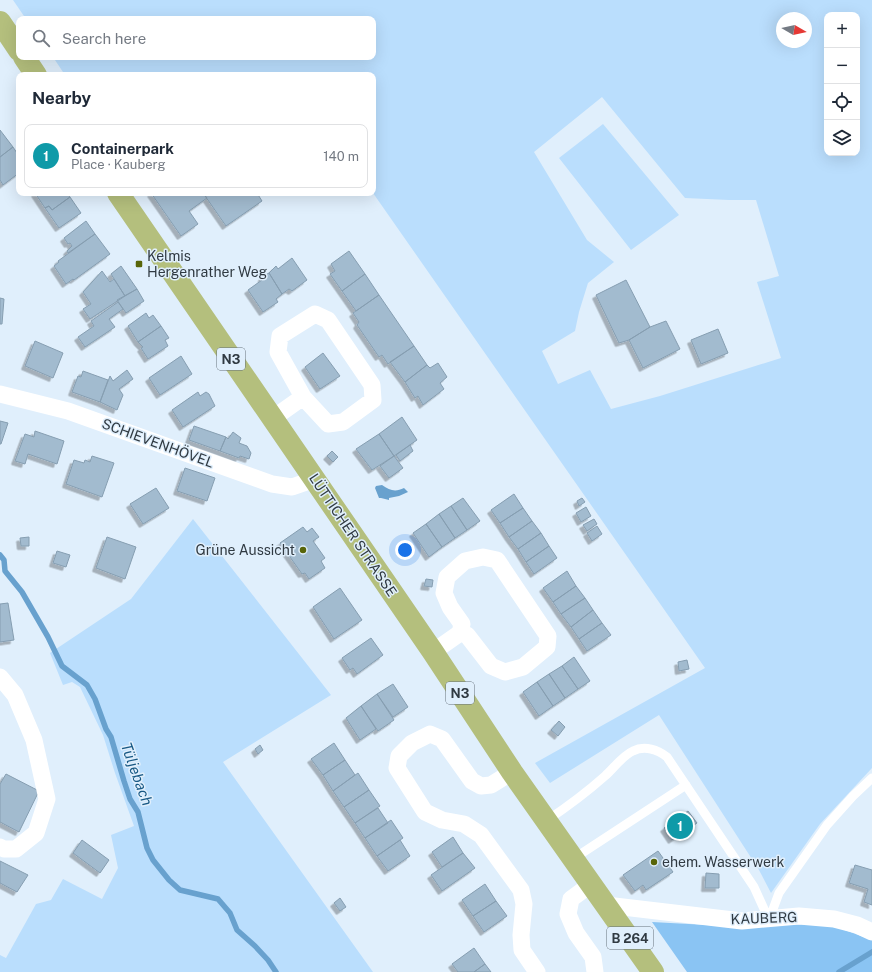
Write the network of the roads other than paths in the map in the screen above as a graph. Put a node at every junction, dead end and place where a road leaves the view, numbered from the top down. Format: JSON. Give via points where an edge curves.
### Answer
{"nodes":[{"id":1,"x":0,"y":22,"type":"edge"},
{"id":2,"x":16,"y":46,"type":"edge"},
{"id":3,"x":26,"y":60,"type":"edge"},
{"id":4,"x":34,"y":72,"type":"edge"},
{"id":5,"x":120,"y":196,"type":"edge"},
{"id":6,"x":0,"y":394,"type":"edge"},
{"id":7,"x":303,"y":397,"type":"junction"},
{"id":8,"x":272,"y":419,"type":"junction"},
{"id":9,"x":315,"y":479,"type":"junction"},
{"id":10,"x":460,"y":633,"type":"junction"},
{"id":11,"x":433,"y":652,"type":"junction"},
{"id":12,"x":0,"y":677,"type":"edge"},
{"id":13,"x":512,"y":772,"type":"junction"},
{"id":14,"x":872,"y":778,"type":"edge"},
{"id":15,"x":686,"y":785,"type":"junction"},
{"id":16,"x":546,"y":821,"type":"junction"},
{"id":17,"x":0,"y":847,"type":"edge"},
{"id":18,"x":573,"y":859,"type":"junction"},
{"id":19,"x":590,"y":885,"type":"junction"},
{"id":20,"x":606,"y":905,"type":"junction"},
{"id":21,"x":769,"y":920,"type":"junction"},
{"id":22,"x":872,"y":932,"type":"edge"},
{"id":23,"x":537,"y":972,"type":"edge"},
{"id":24,"x":595,"y":972,"type":"edge"},
{"id":25,"x":653,"y":972,"type":"edge"}],
"edges":[{"from":1,"to":2,"type":"main road"},
{"from":3,"to":4,"type":"main road"},
{"from":5,"to":8,"type":"main road","name":"LÜTTICHER STRASSE","number":"N3"},
{"from":6,"to":9,"type":"street","name":"SCHIEVENHÖVEL","via":[[68,411],[272,484],[292,488]]},
{"from":7,"to":7,"type":"street","via":[[328,424],[342,422],[373,400],[372,385],[328,320],[315,314],[280,336],[278,352]]},
{"from":7,"to":8,"type":"street"},
{"from":8,"to":9,"type":"main road","name":"LÜTTICHER STRASSE","number":"N3"},
{"from":9,"to":11,"type":"main road","name":"LÜTTICHER STRASSE","number":"N3"},
{"from":10,"to":10,"type":"street","via":[[462,624],[444,593],[447,577],[465,561],[483,557],[497,560],[548,636],[547,647],[523,667],[505,672],[491,666],[467,635]]},
{"from":10,"to":11,"type":"street"},
{"from":11,"to":13,"type":"main road","name":"LÜTTICHER STRASSE","number":"N3"},
{"from":12,"to":17,"type":"street","via":[[15,695],[34,740],[47,799],[36,832],[16,849]]},
{"from":13,"to":16,"type":"main road","name":"LÜTTICHER STRASSE","number":"N3"},
{"from":13,"to":23,"type":"street","via":[[491,785],[481,786],[472,781],[442,739],[430,734],[412,743],[398,756],[397,768],[425,812],[442,820],[464,824],[480,835],[521,890],[524,904],[522,950]]},
{"from":14,"to":21,"type":"lane","via":[[827,825],[779,893]]},
{"from":15,"to":16,"type":"lane","via":[[667,757],[653,749],[644,748],[633,751],[572,803]]},
{"from":15,"to":18,"type":"lane"},
{"from":15,"to":21,"type":"lane","via":[[754,887]]},
{"from":16,"to":18,"type":"main road","name":"LÜTTICHER STRASSE","number":"N3"},
{"from":18,"to":19,"type":"main road","name":"LÜTTICHER STRASSE","number":"N3"},
{"from":19,"to":20,"type":"main road","name":"LÜTTICHER STRASSE","number":"N3"},
{"from":19,"to":24,"type":"street","via":[[571,899],[568,914],[576,932],[593,956]]},
{"from":20,"to":21,"type":"street","name":"KAUBERG","via":[[742,921]]},
{"from":20,"to":25,"type":"main road","name":"LÜTTICHER STRASSE","number":"B 264"},
{"from":21,"to":22,"type":"street","name":"KAUBERG","via":[[799,916],[834,919]]}]}
